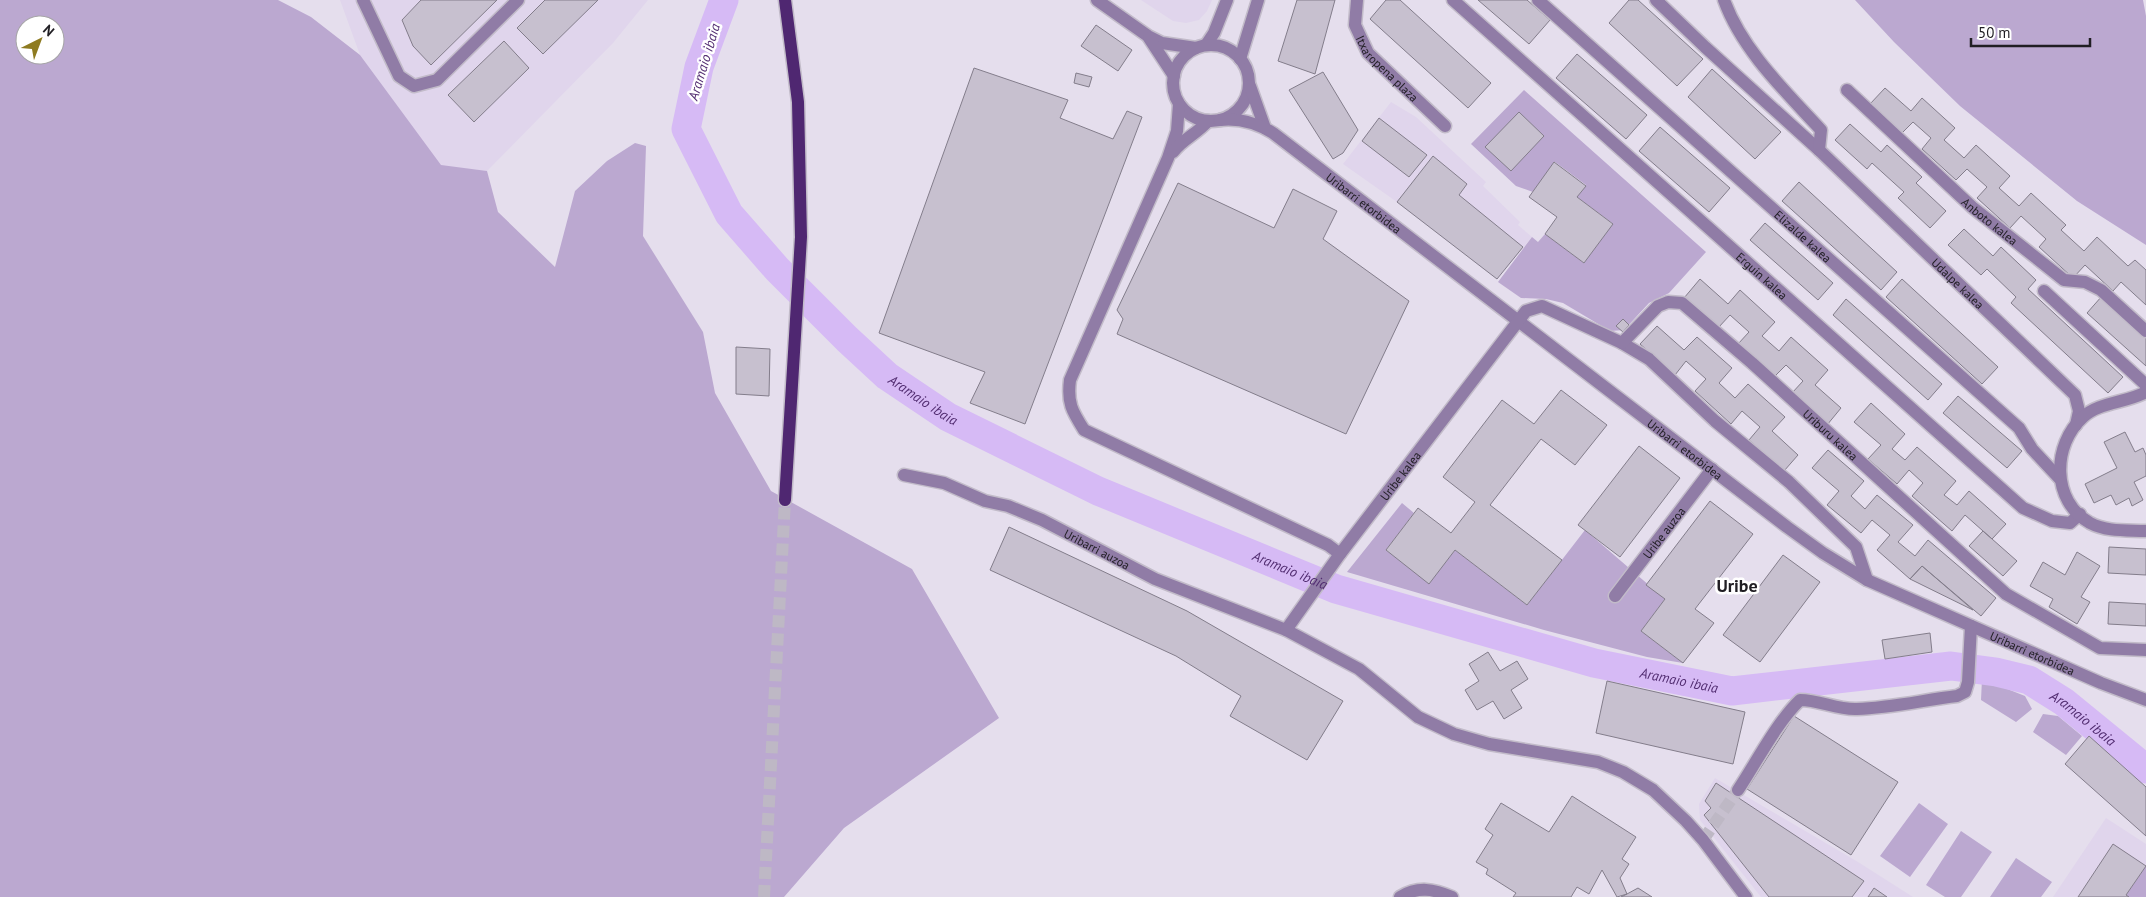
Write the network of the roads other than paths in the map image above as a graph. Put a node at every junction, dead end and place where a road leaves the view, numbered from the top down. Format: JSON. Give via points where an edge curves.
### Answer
{"nodes":[{"id":1,"x":363,"y":0,"type":"edge"},
{"id":2,"x":518,"y":0,"type":"edge"},
{"id":3,"x":785,"y":0,"type":"edge"},
{"id":4,"x":1097,"y":0,"type":"edge"},
{"id":5,"x":1227,"y":0,"type":"edge"},
{"id":6,"x":1258,"y":0,"type":"edge"},
{"id":7,"x":1357,"y":0,"type":"edge"},
{"id":8,"x":1453,"y":0,"type":"edge"},
{"id":9,"x":1538,"y":0,"type":"edge"},
{"id":10,"x":1656,"y":0,"type":"edge"},
{"id":11,"x":1724,"y":0,"type":"edge"},
{"id":12,"x":1148,"y":36,"type":"junction"},
{"id":13,"x":1201,"y":47,"type":"junction"},
{"id":14,"x":1240,"y":58,"type":"junction"},
{"id":15,"x":1174,"y":76,"type":"junction"},
{"id":16,"x":1249,"y":84,"type":"junction"},
{"id":17,"x":1847,"y":90,"type":"dead end"},
{"id":18,"x":1179,"y":104,"type":"junction"},
{"id":19,"x":1214,"y":120,"type":"junction"},
{"id":20,"x":1445,"y":126,"type":"dead end"},
{"id":21,"x":1265,"y":128,"type":"junction"},
{"id":22,"x":1819,"y":150,"type":"junction"},
{"id":23,"x":1168,"y":158,"type":"junction"},
{"id":24,"x":2044,"y":291,"type":"dead end"},
{"id":25,"x":1518,"y":321,"type":"junction"},
{"id":26,"x":2146,"y":331,"type":"edge"},
{"id":27,"x":1622,"y":343,"type":"junction"},
{"id":28,"x":2146,"y":385,"type":"edge"},
{"id":29,"x":2146,"y":392,"type":"edge"},
{"id":30,"x":2076,"y":424,"type":"junction"},
{"id":31,"x":1712,"y":469,"type":"junction"},
{"id":32,"x":904,"y":475,"type":"dead end"},
{"id":33,"x":2059,"y":478,"type":"junction"},
{"id":34,"x":785,"y":500,"type":"tunnel mouth"},
{"id":35,"x":2080,"y":514,"type":"junction"},
{"id":36,"x":2146,"y":531,"type":"edge"},
{"id":37,"x":1340,"y":554,"type":"junction"},
{"id":38,"x":1867,"y":580,"type":"junction"},
{"id":39,"x":1615,"y":596,"type":"dead end"},
{"id":40,"x":1971,"y":626,"type":"junction"},
{"id":41,"x":1286,"y":630,"type":"junction"},
{"id":42,"x":2146,"y":650,"type":"edge"},
{"id":43,"x":2146,"y":700,"type":"edge"},
{"id":44,"x":1738,"y":790,"type":"tunnel mouth"},
{"id":45,"x":1400,"y":897,"type":"edge"},
{"id":46,"x":1452,"y":897,"type":"edge"},
{"id":47,"x":1746,"y":897,"type":"edge"}],
"edges":[{"from":1,"to":2,"type":"street","via":[[398,76],[414,86],[436,80]]},
{"from":3,"to":34,"type":"main road","via":[[798,102],[801,237]]},
{"from":4,"to":12,"type":"street"},
{"from":5,"to":13,"type":"street","via":[[1214,33]]},
{"from":6,"to":14,"type":"street"},
{"from":7,"to":20,"type":"street","name":"Itxaropena plaza","via":[[1355,24],[1368,53]]},
{"from":8,"to":35,"type":"street","name":"Erguin kalea","via":[[2023,508],[2052,521],[2070,523]]},
{"from":9,"to":33,"type":"street","name":"Elizalde kalea","via":[[2019,428]]},
{"from":10,"to":22,"type":"street","name":"Udalpe kalea"},
{"from":11,"to":22,"type":"street","via":[[1728,13],[1750,46],[1820,130]]},
{"from":12,"to":13,"type":"street","via":[[1162,43]]},
{"from":12,"to":15,"type":"street"},
{"from":13,"to":14,"type":"street","via":[[1219,46]]},
{"from":13,"to":15,"type":"street","via":[[1186,55]]},
{"from":14,"to":16,"type":"street"},
{"from":15,"to":18,"type":"street","via":[[1173,86]]},
{"from":16,"to":19,"type":"street","via":[[1241,107],[1232,115]]},
{"from":16,"to":21,"type":"street"},
{"from":17,"to":26,"type":"street","name":"Anboto kalea","via":[[1972,206],[2064,280],[2084,282],[2101,290]]},
{"from":18,"to":19,"type":"street","via":[[1197,118]]},
{"from":18,"to":23,"type":"street","via":[[1177,131]]},
{"from":19,"to":21,"type":"street","via":[[1236,119]]},
{"from":19,"to":23,"type":"street","via":[[1180,144]]},
{"from":21,"to":25,"type":"street","name":"Uribarri etorbidea"},
{"from":22,"to":30,"type":"street","name":"Udalpe kalea","via":[[2075,395],[2079,411]]},
{"from":23,"to":37,"type":"street","via":[[1070,380],[1068,395],[1072,411],[1084,430]]},
{"from":24,"to":28,"type":"street"},
{"from":25,"to":27,"type":"street","via":[[1526,311],[1542,306]]},
{"from":25,"to":31,"type":"street","name":"Uribarri etorbidea"},
{"from":25,"to":37,"type":"street","name":"Uribe kalea"},
{"from":27,"to":38,"type":"street","via":[[1649,359],[1824,515],[1856,548]]},
{"from":27,"to":42,"type":"street","name":"Uriburu kalea","via":[[1658,306],[1668,302],[1682,303],[2006,594],[2100,648]]},
{"from":29,"to":30,"type":"street","via":[[2092,410]]},
{"from":30,"to":33,"type":"street","via":[[2067,438]]},
{"from":31,"to":38,"type":"street","name":"Uribarri etorbidea","via":[[1823,553]]},
{"from":31,"to":39,"type":"street","name":"Uribe auzoa"},
{"from":32,"to":41,"type":"street","name":"Uribarri auzoa","via":[[944,483],[1008,506],[1042,520],[1155,579]]},
{"from":33,"to":35,"type":"street","name":"Elizalde kalea","via":[[2064,493]]},
{"from":35,"to":36,"type":"street","via":[[2105,529]]},
{"from":37,"to":41,"type":"street","name":"Uribe kalea"},
{"from":38,"to":40,"type":"street","name":"Uribarri etorbidea"},
{"from":40,"to":43,"type":"street","name":"Uribarri etorbidea"},
{"from":40,"to":44,"type":"street","via":[[1965,692],[1957,696],[1856,709],[1834,708],[1814,700],[1800,700],[1792,707]]},
{"from":41,"to":47,"type":"street","name":"Uribarri auzoa","via":[[1359,669],[1418,717],[1454,734],[1489,744],[1598,762],[1623,772],[1653,790],[1686,821]]},
{"from":45,"to":46,"type":"street","via":[[1411,890],[1426,890]]}]}
